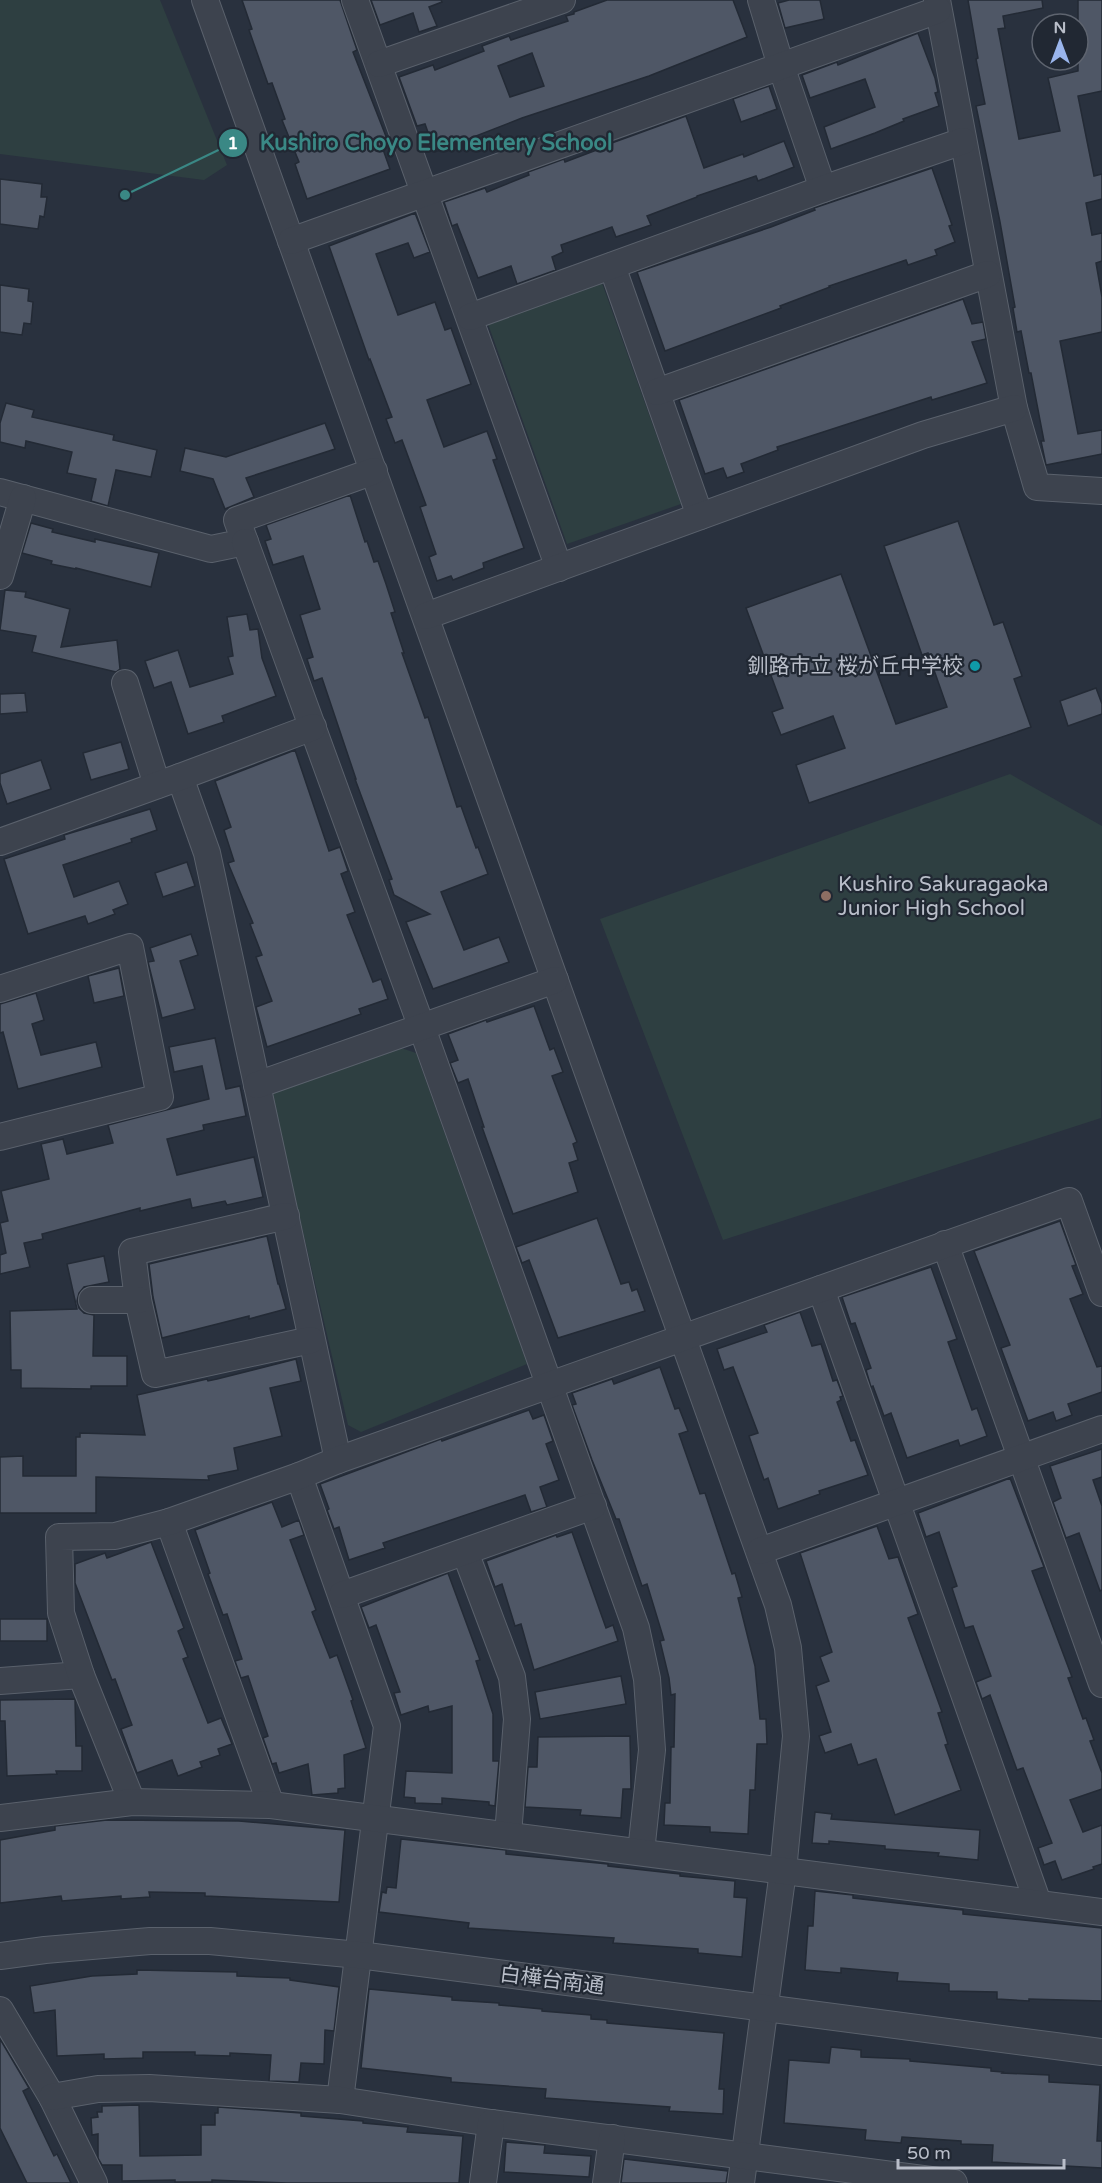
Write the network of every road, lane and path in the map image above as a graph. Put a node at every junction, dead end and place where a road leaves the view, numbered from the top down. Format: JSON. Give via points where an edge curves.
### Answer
{"nodes":[{"id":1,"x":206,"y":0,"type":"edge"},
{"id":2,"x":355,"y":0,"type":"edge"},
{"id":3,"x":562,"y":0,"type":"edge"},
{"id":4,"x":761,"y":0,"type":"edge"},
{"id":5,"x":938,"y":5,"type":"edge"},
{"id":6,"x":379,"y":64,"type":"junction"},
{"id":7,"x":781,"y":66,"type":"junction"},
{"id":8,"x":963,"y":141,"type":"junction"},
{"id":9,"x":823,"y":189,"type":"junction"},
{"id":10,"x":425,"y":192,"type":"junction"},
{"id":11,"x":291,"y":241,"type":"junction"},
{"id":12,"x":612,"y":266,"type":"junction"},
{"id":13,"x":988,"y":274,"type":"junction"},
{"id":14,"x":470,"y":317,"type":"junction"},
{"id":15,"x":657,"y":392,"type":"junction"},
{"id":16,"x":1014,"y":408,"type":"junction"},
{"id":17,"x":374,"y":471,"type":"junction"},
{"id":18,"x":1102,"y":491,"type":"edge"},
{"id":19,"x":11,"y":495,"type":"edge"},
{"id":20,"x":700,"y":516,"type":"junction"},
{"id":21,"x":246,"y":542,"type":"junction"},
{"id":22,"x":559,"y":568,"type":"junction"},
{"id":23,"x":0,"y":576,"type":"edge"},
{"id":24,"x":426,"y":616,"type":"junction"},
{"id":25,"x":124,"y":683,"type":"dead end"},
{"id":26,"x":313,"y":727,"type":"junction"},
{"id":27,"x":168,"y":781,"type":"junction"},
{"id":28,"x":0,"y":842,"type":"edge"},
{"id":29,"x":555,"y":980,"type":"junction"},
{"id":30,"x":0,"y":989,"type":"edge"},
{"id":31,"x":422,"y":1028,"type":"junction"},
{"id":32,"x":257,"y":1084,"type":"junction"},
{"id":33,"x":0,"y":1137,"type":"edge"},
{"id":34,"x":286,"y":1216,"type":"junction"},
{"id":35,"x":945,"y":1244,"type":"junction"},
{"id":36,"x":821,"y":1289,"type":"junction"},
{"id":37,"x":1102,"y":1293,"type":"edge"},
{"id":38,"x":92,"y":1300,"type":"dead end"},
{"id":39,"x":138,"y":1300,"type":"junction"},
{"id":40,"x":683,"y":1337,"type":"junction"},
{"id":41,"x":311,"y":1340,"type":"junction"},
{"id":42,"x":549,"y":1386,"type":"junction"},
{"id":43,"x":1102,"y":1430,"type":"edge"},
{"id":44,"x":1022,"y":1459,"type":"junction"},
{"id":45,"x":338,"y":1460,"type":"junction"},
{"id":46,"x":299,"y":1476,"type":"junction"},
{"id":47,"x":896,"y":1502,"type":"junction"},
{"id":48,"x":593,"y":1506,"type":"junction"},
{"id":49,"x":169,"y":1522,"type":"junction"},
{"id":50,"x":760,"y":1551,"type":"junction"},
{"id":51,"x":465,"y":1552,"type":"junction"},
{"id":52,"x":342,"y":1595,"type":"junction"},
{"id":53,"x":81,"y":1675,"type":"junction"},
{"id":54,"x":0,"y":1681,"type":"edge"},
{"id":55,"x":1102,"y":1684,"type":"edge"},
{"id":56,"x":132,"y":1802,"type":"junction"},
{"id":57,"x":271,"y":1804,"type":"junction"},
{"id":58,"x":374,"y":1817,"type":"junction"},
{"id":59,"x":0,"y":1818,"type":"edge"},
{"id":60,"x":508,"y":1835,"type":"junction"},
{"id":61,"x":641,"y":1851,"type":"junction"},
{"id":62,"x":783,"y":1871,"type":"junction"},
{"id":63,"x":1038,"y":1903,"type":"junction"},
{"id":64,"x":1102,"y":1912,"type":"edge"},
{"id":65,"x":0,"y":1956,"type":"edge"},
{"id":66,"x":358,"y":1956,"type":"junction"},
{"id":67,"x":765,"y":2007,"type":"junction"},
{"id":68,"x":0,"y":2010,"type":"edge"},
{"id":69,"x":1102,"y":2052,"type":"edge"},
{"id":70,"x":52,"y":2097,"type":"junction"},
{"id":71,"x":339,"y":2100,"type":"junction"},
{"id":72,"x":491,"y":2123,"type":"junction"},
{"id":73,"x":612,"y":2138,"type":"junction"},
{"id":74,"x":745,"y":2156,"type":"junction"},
{"id":75,"x":868,"y":2178,"type":"edge"},
{"id":76,"x":94,"y":2183,"type":"edge"},
{"id":77,"x":483,"y":2183,"type":"edge"},
{"id":78,"x":606,"y":2183,"type":"edge"},
{"id":79,"x":741,"y":2183,"type":"edge"},
{"id":80,"x":954,"y":2183,"type":"edge"}],
"edges":[{"from":1,"to":11,"type":"street"},
{"from":2,"to":6,"type":"street"},
{"from":3,"to":6,"type":"street"},
{"from":4,"to":7,"type":"street"},
{"from":5,"to":7,"type":"street"},
{"from":5,"to":8,"type":"street"},
{"from":6,"to":10,"type":"street"},
{"from":7,"to":9,"type":"street"},
{"from":7,"to":10,"type":"street"},
{"from":8,"to":9,"type":"street"},
{"from":8,"to":13,"type":"street"},
{"from":9,"to":12,"type":"street"},
{"from":10,"to":11,"type":"street"},
{"from":10,"to":14,"type":"street"},
{"from":11,"to":17,"type":"street"},
{"from":12,"to":14,"type":"street"},
{"from":12,"to":15,"type":"street"},
{"from":13,"to":15,"type":"street"},
{"from":13,"to":16,"type":"street"},
{"from":14,"to":22,"type":"street"},
{"from":15,"to":20,"type":"street"},
{"from":16,"to":18,"type":"street","via":[[1037,487]]},
{"from":16,"to":20,"type":"street","via":[[924,435]]},
{"from":17,"to":21,"type":"street","via":[[237,520]]},
{"from":17,"to":24,"type":"street"},
{"from":19,"to":21,"type":"street","via":[[211,549]]},
{"from":19,"to":23,"type":"street"},
{"from":20,"to":22,"type":"street"},
{"from":21,"to":26,"type":"street"},
{"from":22,"to":24,"type":"street"},
{"from":24,"to":29,"type":"street"},
{"from":25,"to":27,"type":"street"},
{"from":26,"to":27,"type":"street"},
{"from":26,"to":31,"type":"street"},
{"from":27,"to":28,"type":"street"},
{"from":27,"to":32,"type":"street","via":[[207,853]]},
{"from":29,"to":31,"type":"street"},
{"from":29,"to":40,"type":"street"},
{"from":30,"to":33,"type":"street","via":[[130,947],[160,1097]]},
{"from":31,"to":32,"type":"street"},
{"from":31,"to":42,"type":"street"},
{"from":32,"to":34,"type":"street"},
{"from":34,"to":39,"type":"street","via":[[132,1252]]},
{"from":34,"to":41,"type":"street"},
{"from":35,"to":36,"type":"street"},
{"from":35,"to":37,"type":"street","via":[[1069,1201]]},
{"from":35,"to":44,"type":"street"},
{"from":36,"to":40,"type":"street"},
{"from":36,"to":47,"type":"street"},
{"from":38,"to":39,"type":"street"},
{"from":39,"to":41,"type":"street","via":[[155,1374]]},
{"from":40,"to":42,"type":"street"},
{"from":40,"to":50,"type":"street"},
{"from":41,"to":45,"type":"street"},
{"from":42,"to":45,"type":"street"},
{"from":42,"to":48,"type":"street"},
{"from":43,"to":44,"type":"street"},
{"from":44,"to":47,"type":"street"},
{"from":44,"to":55,"type":"street"},
{"from":45,"to":46,"type":"street"},
{"from":46,"to":49,"type":"street"},
{"from":46,"to":52,"type":"street"},
{"from":47,"to":50,"type":"street"},
{"from":47,"to":63,"type":"street"},
{"from":48,"to":51,"type":"street"},
{"from":48,"to":61,"type":"street","via":[[636,1628],[647,1679],[652,1750]]},
{"from":49,"to":53,"type":"street","via":[[115,1536],[58,1537],[61,1613]]},
{"from":49,"to":57,"type":"street"},
{"from":50,"to":62,"type":"street","via":[[788,1648],[796,1736]]},
{"from":51,"to":52,"type":"street"},
{"from":51,"to":60,"type":"street","via":[[512,1677],[517,1719]]},
{"from":52,"to":58,"type":"street","via":[[387,1726]]},
{"from":53,"to":54,"type":"street"},
{"from":53,"to":56,"type":"street"},
{"from":56,"to":57,"type":"street"},
{"from":56,"to":59,"type":"street"},
{"from":57,"to":58,"type":"street"},
{"from":58,"to":60,"type":"street"},
{"from":58,"to":66,"type":"street"},
{"from":60,"to":61,"type":"street"},
{"from":61,"to":62,"type":"street"},
{"from":62,"to":63,"type":"street"},
{"from":62,"to":67,"type":"street"},
{"from":63,"to":64,"type":"street"},
{"from":65,"to":66,"type":"street","name":"白樺台南通","via":[[150,1941],[210,1941]]},
{"from":66,"to":67,"type":"street","name":"白樺台南通"},
{"from":66,"to":71,"type":"street"},
{"from":67,"to":69,"type":"street","name":"白樺台南通"},
{"from":67,"to":74,"type":"street"},
{"from":68,"to":70,"type":"street"},
{"from":70,"to":71,"type":"street","via":[[98,2089],[149,2088]]},
{"from":70,"to":76,"type":"street"},
{"from":71,"to":72,"type":"street"},
{"from":72,"to":73,"type":"street"},
{"from":72,"to":77,"type":"street"},
{"from":73,"to":74,"type":"street"},
{"from":73,"to":78,"type":"street"},
{"from":74,"to":75,"type":"street"},
{"from":74,"to":79,"type":"street"},
{"from":75,"to":80,"type":"street"}]}
